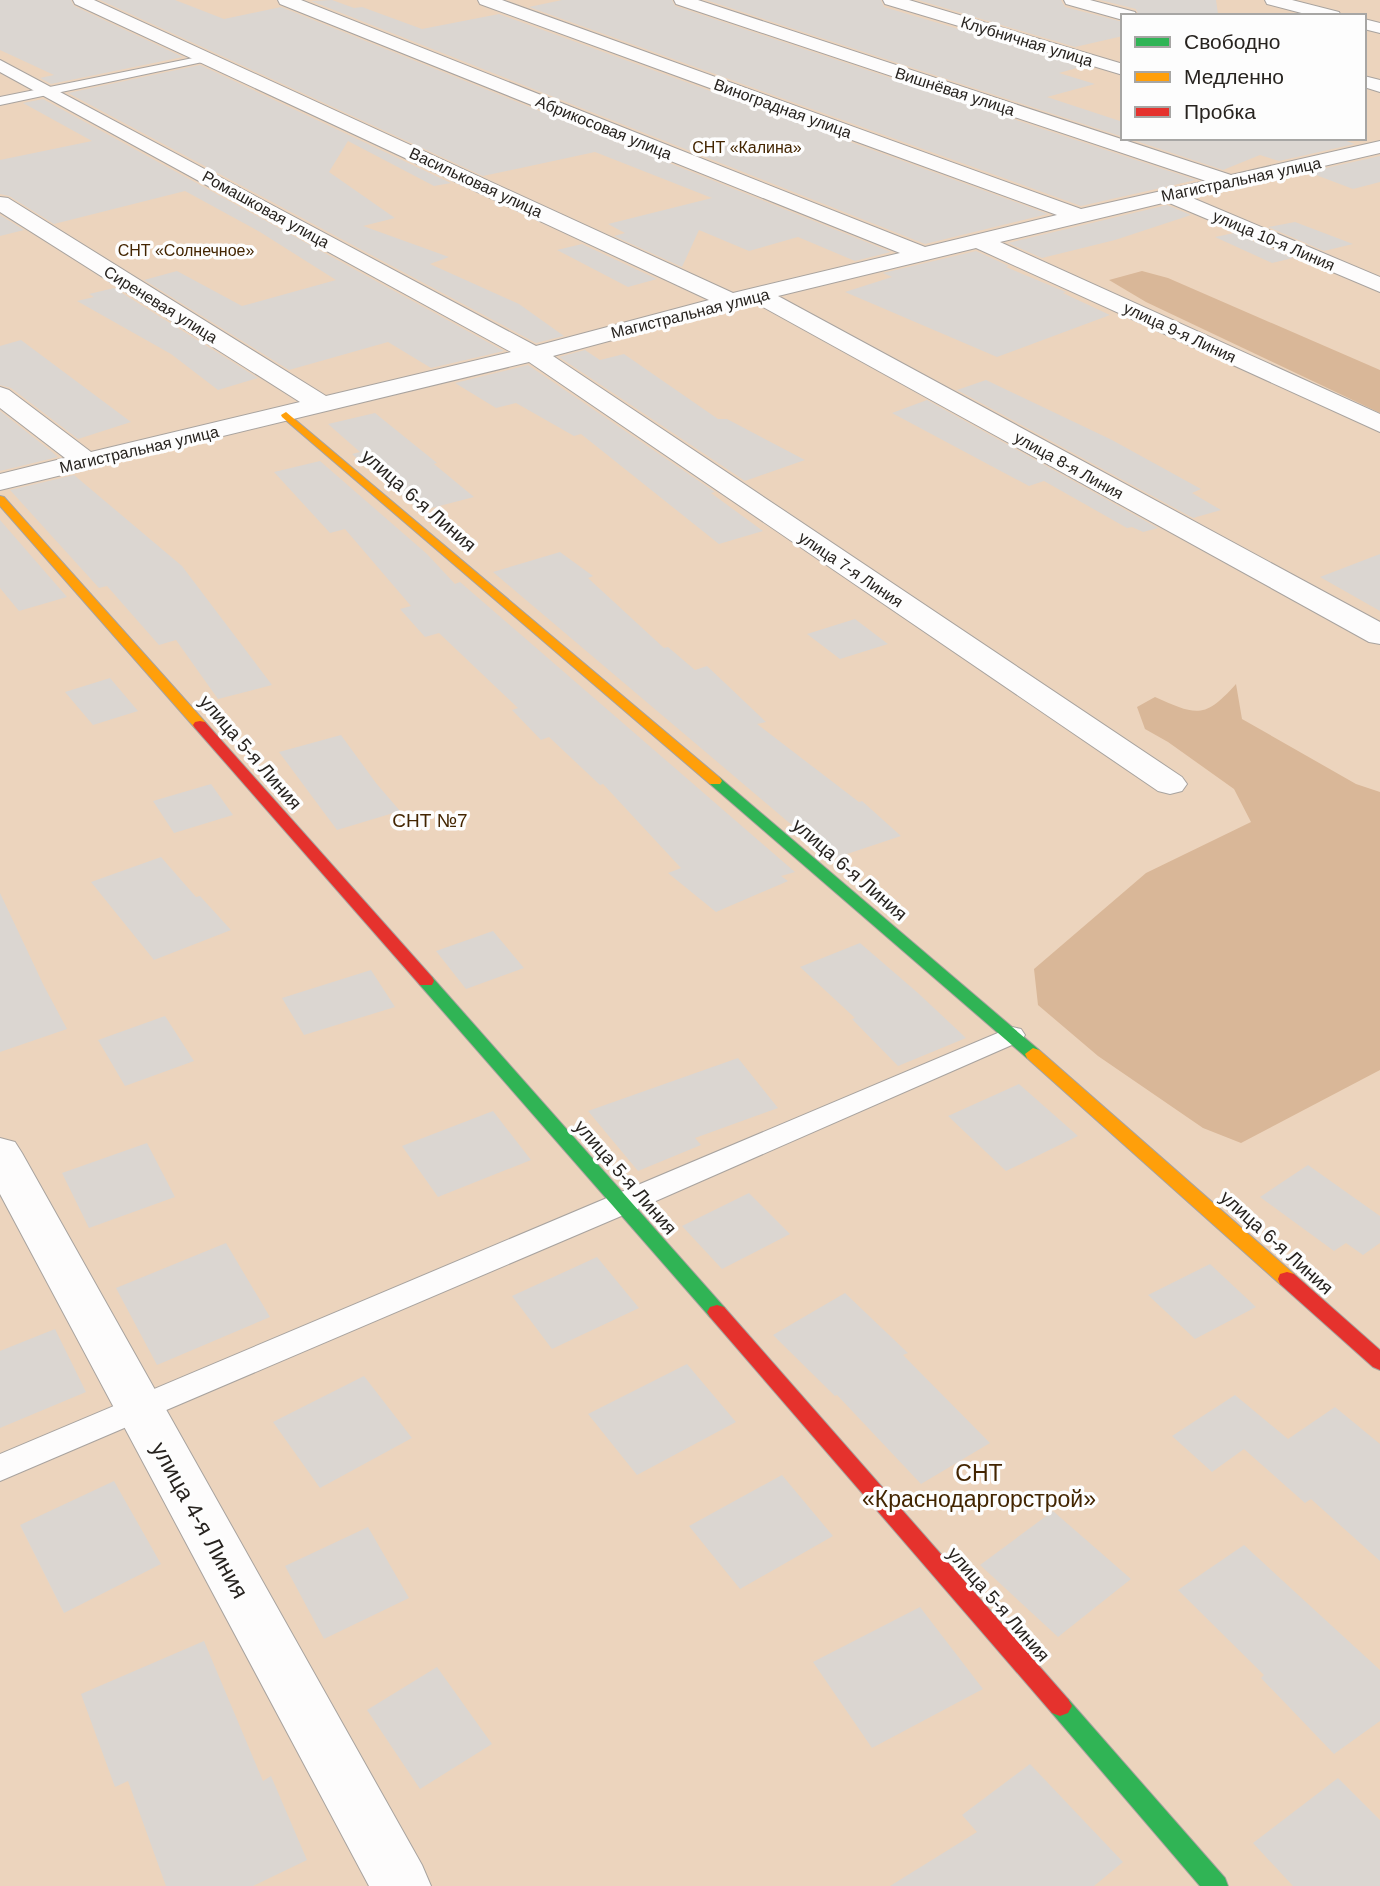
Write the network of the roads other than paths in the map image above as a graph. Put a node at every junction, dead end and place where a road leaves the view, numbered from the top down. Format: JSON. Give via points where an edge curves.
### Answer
{"nodes":[{"id":1,"x":81,"y":0,"type":"edge"},
{"id":2,"x":286,"y":0,"type":"edge"},
{"id":3,"x":486,"y":0,"type":"edge"},
{"id":4,"x":682,"y":0,"type":"edge"},
{"id":5,"x":891,"y":0,"type":"edge"},
{"id":6,"x":1072,"y":0,"type":"edge"},
{"id":7,"x":1273,"y":0,"type":"edge"},
{"id":8,"x":1122,"y":14,"type":"edge"},
{"id":9,"x":1326,"y":14,"type":"edge"},
{"id":10,"x":214,"y":61,"type":"junction"},
{"id":11,"x":0,"y":65,"type":"edge"},
{"id":12,"x":1121,"y":69,"type":"edge"},
{"id":13,"x":49,"y":91,"type":"junction"},
{"id":14,"x":0,"y":101,"type":"edge"},
{"id":15,"x":1380,"y":147,"type":"edge"},
{"id":16,"x":1347,"y":148,"type":"edge"},
{"id":17,"x":1380,"y":171,"type":"edge"},
{"id":18,"x":1229,"y":181,"type":"junction"},
{"id":19,"x":1167,"y":195,"type":"junction"},
{"id":20,"x":0,"y":203,"type":"edge"},
{"id":21,"x":1080,"y":216,"type":"junction"},
{"id":22,"x":979,"y":241,"type":"junction"},
{"id":23,"x":922,"y":254,"type":"junction"},
{"id":24,"x":1380,"y":285,"type":"edge"},
{"id":25,"x":758,"y":295,"type":"junction"},
{"id":26,"x":731,"y":301,"type":"junction"},
{"id":27,"x":533,"y":354,"type":"junction"},
{"id":28,"x":0,"y":395,"type":"edge"},
{"id":29,"x":322,"y":405,"type":"junction"},
{"id":30,"x":286,"y":415,"type":"junction"},
{"id":31,"x":1380,"y":424,"type":"edge"},
{"id":32,"x":86,"y":461,"type":"junction"},
{"id":33,"x":0,"y":482,"type":"edge"},
{"id":34,"x":0,"y":499,"type":"edge"},
{"id":35,"x":1380,"y":635,"type":"edge"},
{"id":36,"x":1170,"y":784,"type":"dead end"},
{"id":37,"x":1012,"y":1035,"type":"junction"},
{"id":38,"x":0,"y":1153,"type":"edge"},
{"id":39,"x":623,"y":1204,"type":"junction"},
{"id":40,"x":1380,"y":1362,"type":"edge"},
{"id":41,"x":139,"y":1410,"type":"junction"},
{"id":42,"x":0,"y":1468,"type":"edge"},
{"id":43,"x":401,"y":1886,"type":"edge"},
{"id":44,"x":1216,"y":1886,"type":"edge"}],
"edges":[{"from":1,"to":10,"type":"street","name":"Васильковая улица"},
{"from":2,"to":23,"type":"street","name":"Абрикосовая улица"},
{"from":3,"to":21,"type":"street","name":"Виноградная улица"},
{"from":4,"to":18,"type":"street","name":"Вишнёвая улица"},
{"from":5,"to":12,"type":"street","name":"Клубничная улица"},
{"from":6,"to":8,"type":"street"},
{"from":7,"to":9,"type":"street"},
{"from":10,"to":13,"type":"lane"},
{"from":10,"to":26,"type":"street","name":"Васильковая улица"},
{"from":11,"to":13,"type":"street","name":"Ромашковая улица"},
{"from":13,"to":14,"type":"lane"},
{"from":13,"to":27,"type":"street","name":"Ромашковая улица"},
{"from":15,"to":16,"type":"street","name":"Магистральная улица"},
{"from":16,"to":17,"type":"street"},
{"from":16,"to":18,"type":"street","name":"Магистральная улица"},
{"from":18,"to":19,"type":"street","name":"Магистральная улица"},
{"from":19,"to":21,"type":"street","name":"Магистральная улица"},
{"from":19,"to":24,"type":"street","name":"улица 10-я Линия"},
{"from":20,"to":29,"type":"street","name":"Сиреневая улица"},
{"from":21,"to":22,"type":"street","name":"Магистральная улица"},
{"from":22,"to":23,"type":"street","name":"Магистральная улица"},
{"from":22,"to":31,"type":"street","name":"улица 9-я Линия"},
{"from":23,"to":25,"type":"street","name":"Магистральная улица"},
{"from":25,"to":26,"type":"street","name":"Магистральная улица"},
{"from":25,"to":35,"type":"street","name":"улица 8-я Линия"},
{"from":26,"to":27,"type":"street","name":"Магистральная улица"},
{"from":27,"to":29,"type":"street","name":"Магистральная улица"},
{"from":27,"to":36,"type":"street","name":"улица 7-я Линия"},
{"from":28,"to":32,"type":"street"},
{"from":29,"to":30,"type":"street","name":"Магистральная улица"},
{"from":30,"to":32,"type":"street","name":"Магистральная улица"},
{"from":30,"to":37,"type":"street","name":"улица 6-я Линия"},
{"from":32,"to":33,"type":"street","name":"Магистральная улица"},
{"from":34,"to":39,"type":"street","name":"улица 5-я Линия"},
{"from":37,"to":39,"type":"lane"},
{"from":37,"to":40,"type":"street","name":"улица 6-я Линия"},
{"from":38,"to":41,"type":"street","name":"улица 4-я Линия"},
{"from":39,"to":41,"type":"lane"},
{"from":39,"to":44,"type":"street","name":"улица 5-я Линия"},
{"from":41,"to":42,"type":"lane"},
{"from":41,"to":43,"type":"street","name":"улица 4-я Линия"}]}
